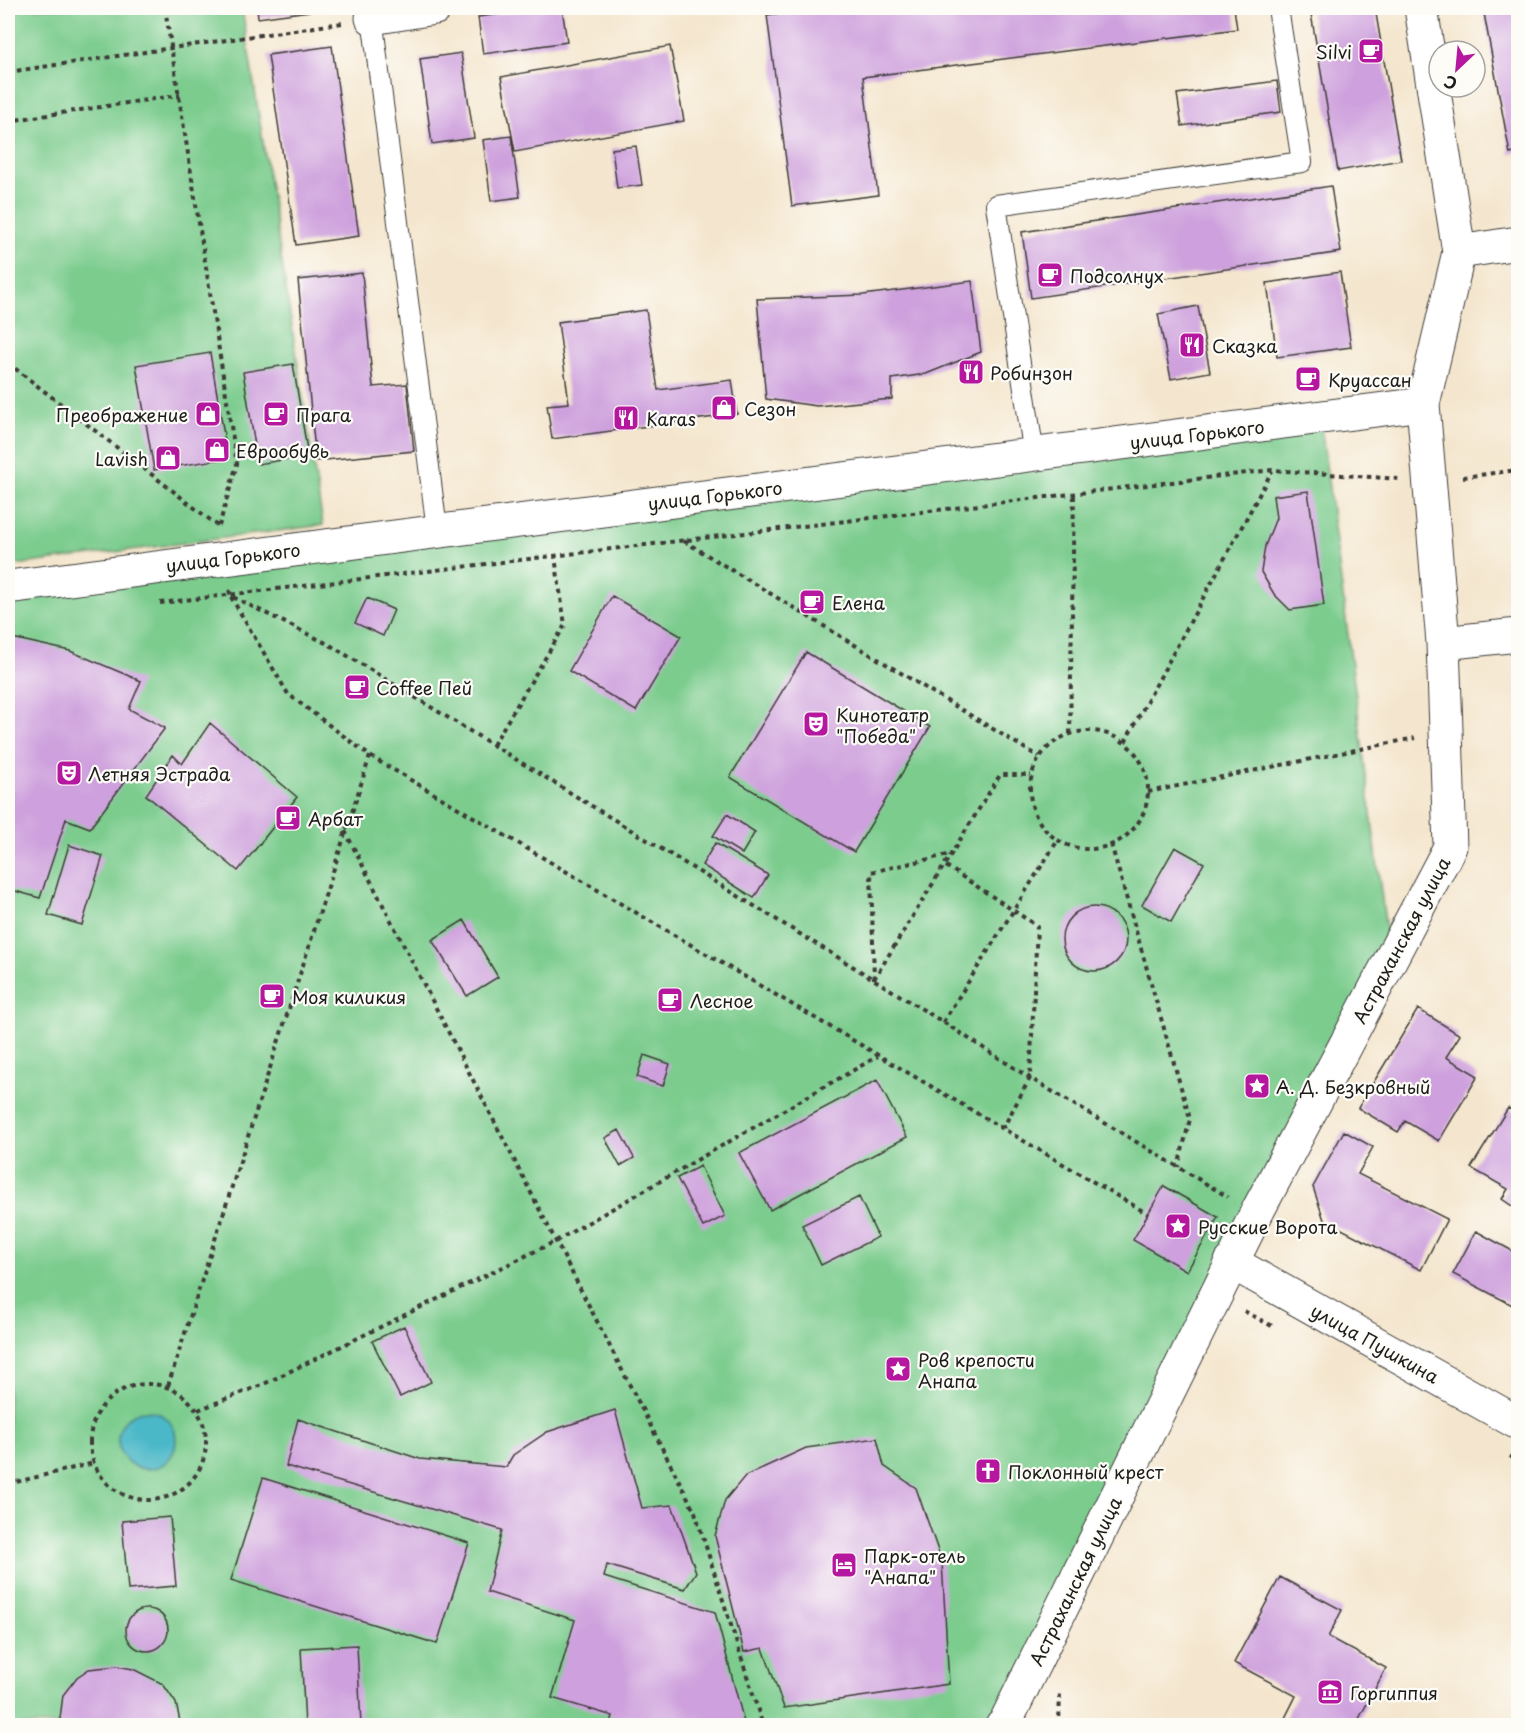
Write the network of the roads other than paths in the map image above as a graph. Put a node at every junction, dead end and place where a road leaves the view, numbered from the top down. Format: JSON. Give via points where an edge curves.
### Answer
{"nodes":[{"id":1,"x":435,"y":8,"type":"edge"},
{"id":2,"x":1278,"y":8,"type":"edge"},
{"id":3,"x":1421,"y":8,"type":"edge"},
{"id":4,"x":371,"y":13,"type":"edge"},
{"id":5,"x":1518,"y":243,"type":"edge"},
{"id":6,"x":1459,"y":252,"type":"junction"},
{"id":7,"x":1423,"y":404,"type":"junction"},
{"id":8,"x":1034,"y":455,"type":"junction"},
{"id":9,"x":436,"y":530,"type":"junction"},
{"id":10,"x":8,"y":587,"type":"edge"},
{"id":11,"x":1518,"y":635,"type":"edge"},
{"id":12,"x":1443,"y":643,"type":"junction"},
{"id":13,"x":1231,"y":1262,"type":"junction"},
{"id":14,"x":1518,"y":1424,"type":"edge"},
{"id":15,"x":1003,"y":1725,"type":"edge"}],
"edges":[{"from":1,"to":4,"type":"street"},
{"from":2,"to":8,"type":"lane","via":[[1302,162],[996,205]]},
{"from":3,"to":6,"type":"street","name":"Астраханская улица"},
{"from":4,"to":9,"type":"lane"},
{"from":5,"to":6,"type":"street"},
{"from":6,"to":7,"type":"street","name":"Астраханская улица"},
{"from":7,"to":8,"type":"street","name":"улица Горького"},
{"from":7,"to":12,"type":"street","name":"Астраханская улица"},
{"from":8,"to":9,"type":"street","name":"улица Горького"},
{"from":9,"to":10,"type":"street","name":"улица Горького","via":[[221,543]]},
{"from":11,"to":12,"type":"street"},
{"from":12,"to":13,"type":"street","name":"Астраханская улица","via":[[1449,847]]},
{"from":13,"to":14,"type":"street","name":"улица Пушкина"},
{"from":13,"to":15,"type":"street","name":"Астраханская улица"}]}
